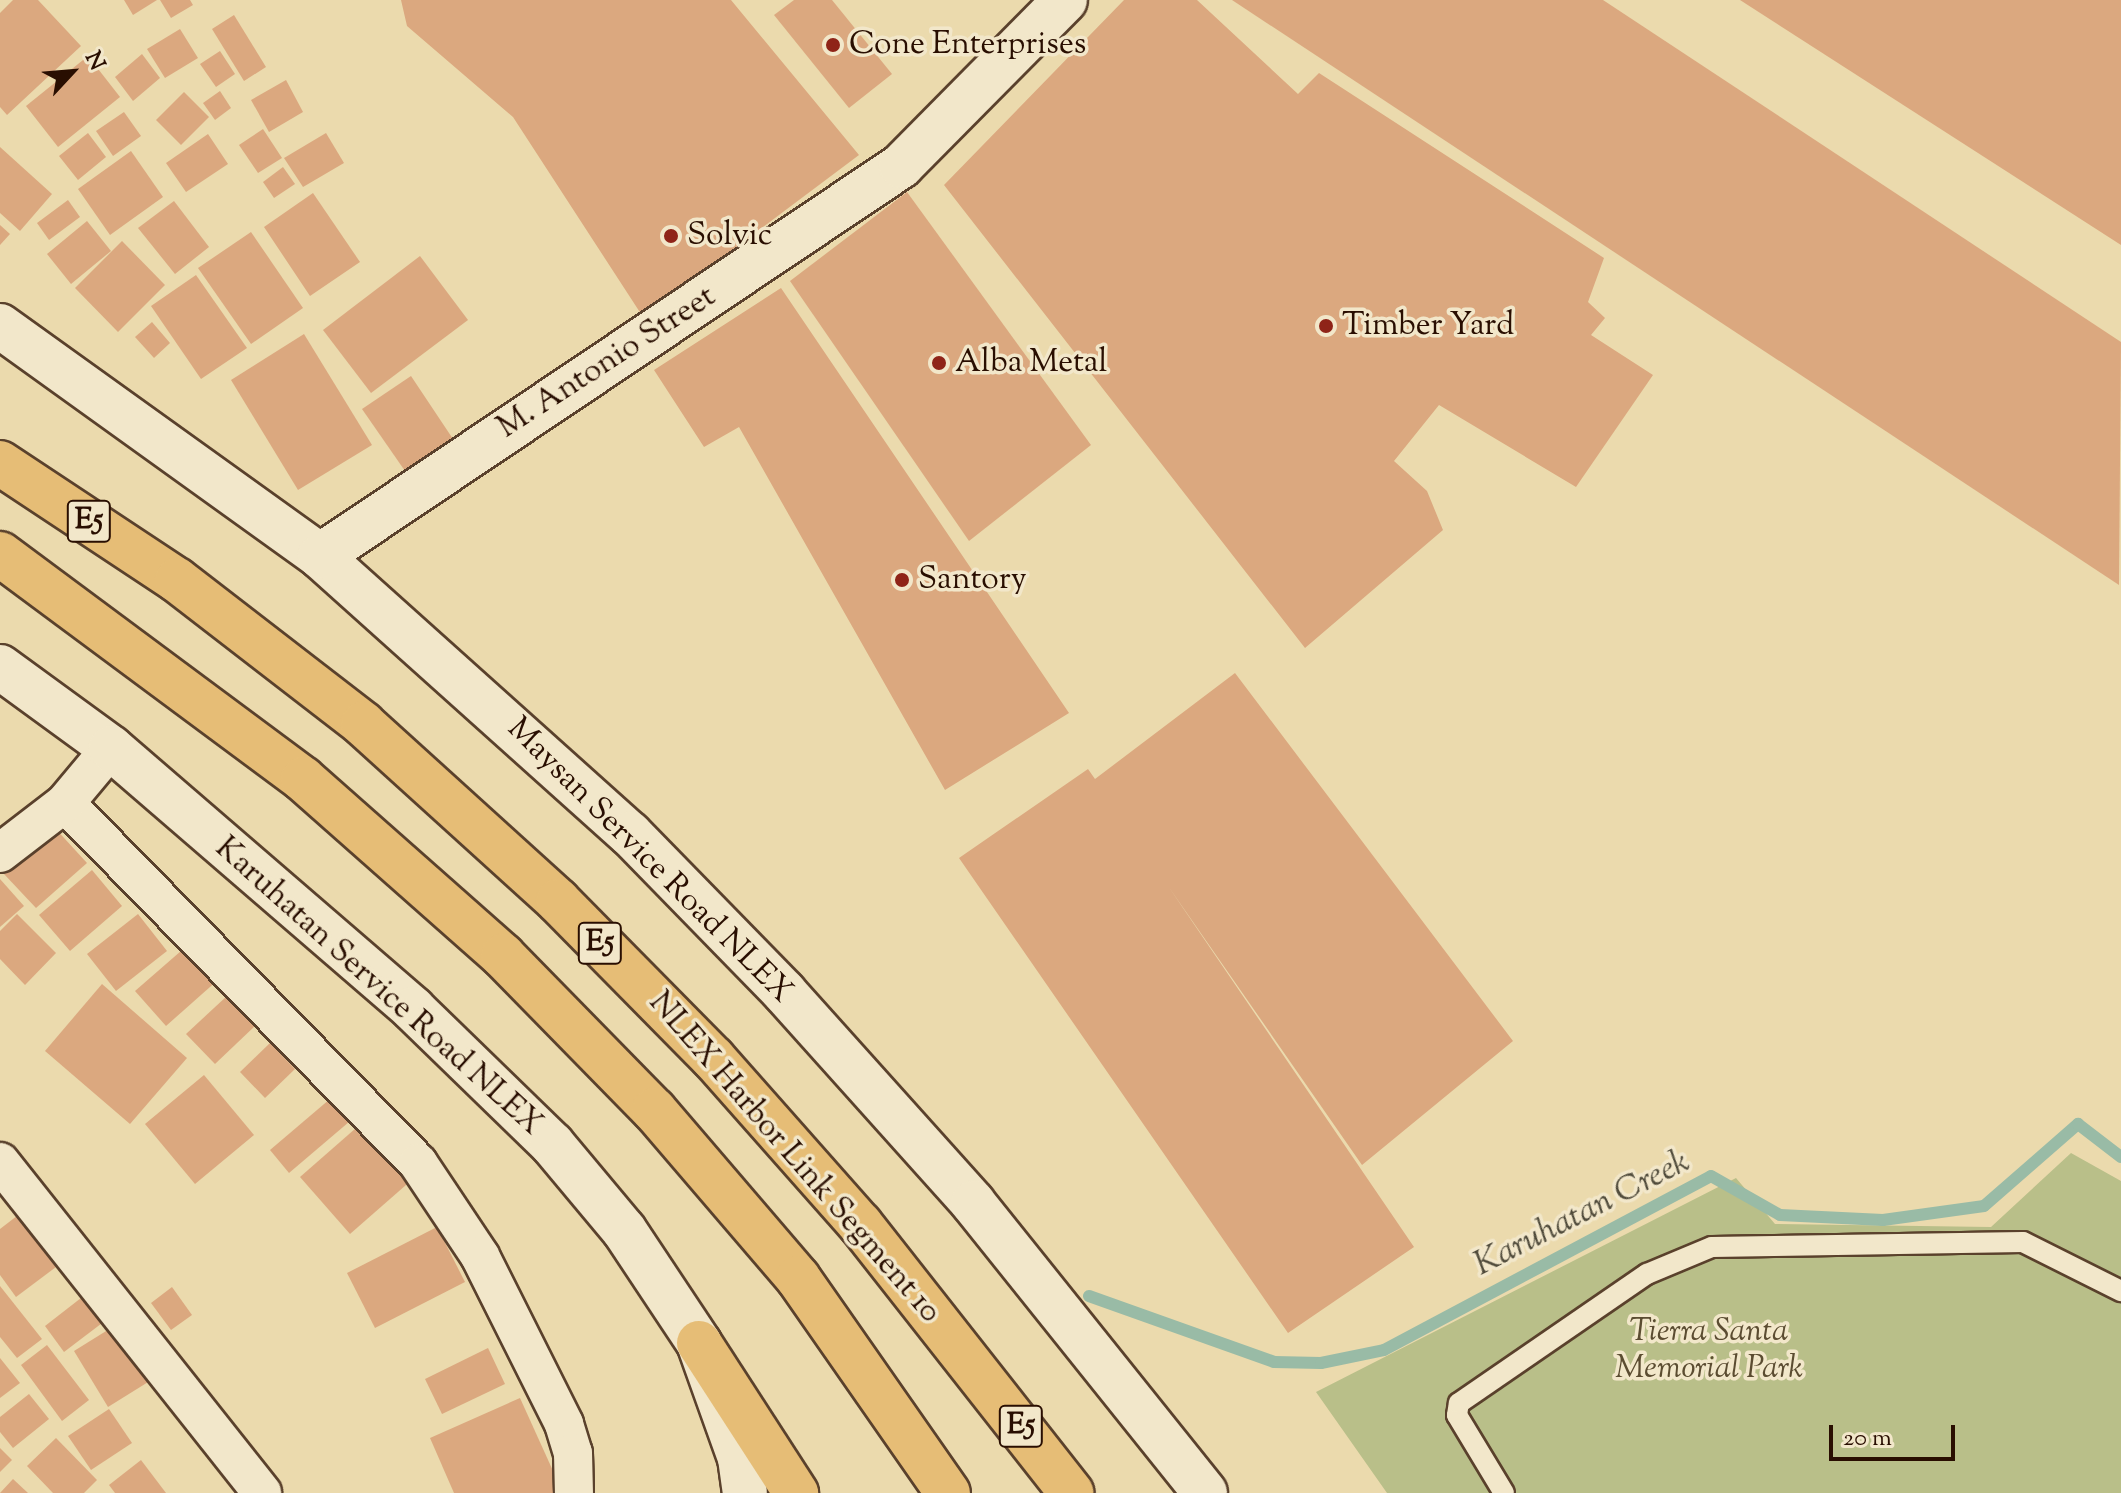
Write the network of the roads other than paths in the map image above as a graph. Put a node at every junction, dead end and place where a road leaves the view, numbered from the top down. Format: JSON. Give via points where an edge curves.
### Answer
{"nodes":[{"id":1,"x":1065,"y":0,"type":"edge"},
{"id":2,"x":8,"y":334,"type":"edge"},
{"id":3,"x":0,"y":463,"type":"edge"},
{"id":4,"x":0,"y":554,"type":"edge"},
{"id":5,"x":320,"y":556,"type":"junction"},
{"id":6,"x":0,"y":667,"type":"edge"},
{"id":7,"x":111,"y":748,"type":"junction"},
{"id":8,"x":65,"y":803,"type":"junction"},
{"id":9,"x":0,"y":853,"type":"edge"},
{"id":10,"x":0,"y":1162,"type":"edge"},
{"id":11,"x":2121,"y":1291,"type":"edge"},
{"id":12,"x":699,"y":1343,"type":"junction"},
{"id":13,"x":262,"y":1493,"type":"edge"},
{"id":14,"x":574,"y":1493,"type":"edge"},
{"id":15,"x":745,"y":1493,"type":"edge"},
{"id":16,"x":796,"y":1493,"type":"edge"},
{"id":17,"x":948,"y":1493,"type":"edge"},
{"id":18,"x":1072,"y":1493,"type":"edge"},
{"id":19,"x":1205,"y":1493,"type":"edge"},
{"id":20,"x":1504,"y":1493,"type":"edge"}],
"edges":[{"from":1,"to":5,"type":"street","name":"M. Antonio Street","via":[[901,166]]},
{"from":2,"to":5,"type":"street","name":"Maysan Service Road NLEX"},
{"from":3,"to":18,"type":"highway","name":"NLEX Harbor Link Segment 10","number":"E5","via":[[177,580],[363,724],[558,901],[713,1058],[860,1224]]},
{"from":4,"to":17,"type":"highway","number":"E5","via":[[303,779],[503,956],[654,1110],[798,1278],[895,1410]]},
{"from":5,"to":19,"type":"street","name":"Maysan Service Road NLEX","via":[[630,834],[784,992],[973,1203]]},
{"from":6,"to":7,"type":"street","name":"Karuhatan Service Road NLEX"},
{"from":7,"to":8,"type":"street"},
{"from":7,"to":12,"type":"street","name":"Karuhatan Service Road NLEX","via":[[413,1009],[552,1144],[624,1230]]},
{"from":8,"to":9,"type":"street"},
{"from":8,"to":14,"type":"street","via":[[418,1163],[480,1256],[564,1424],[573,1453]]},
{"from":10,"to":13,"type":"street"},
{"from":11,"to":20,"type":"lane","via":[[2023,1242],[1712,1247],[1647,1274],[1459,1403],[1457,1415]]},
{"from":12,"to":15,"type":"street","name":"Karuhatan Service Road NLEX","via":[[740,1458]]},
{"from":12,"to":16,"type":"highway"}]}
